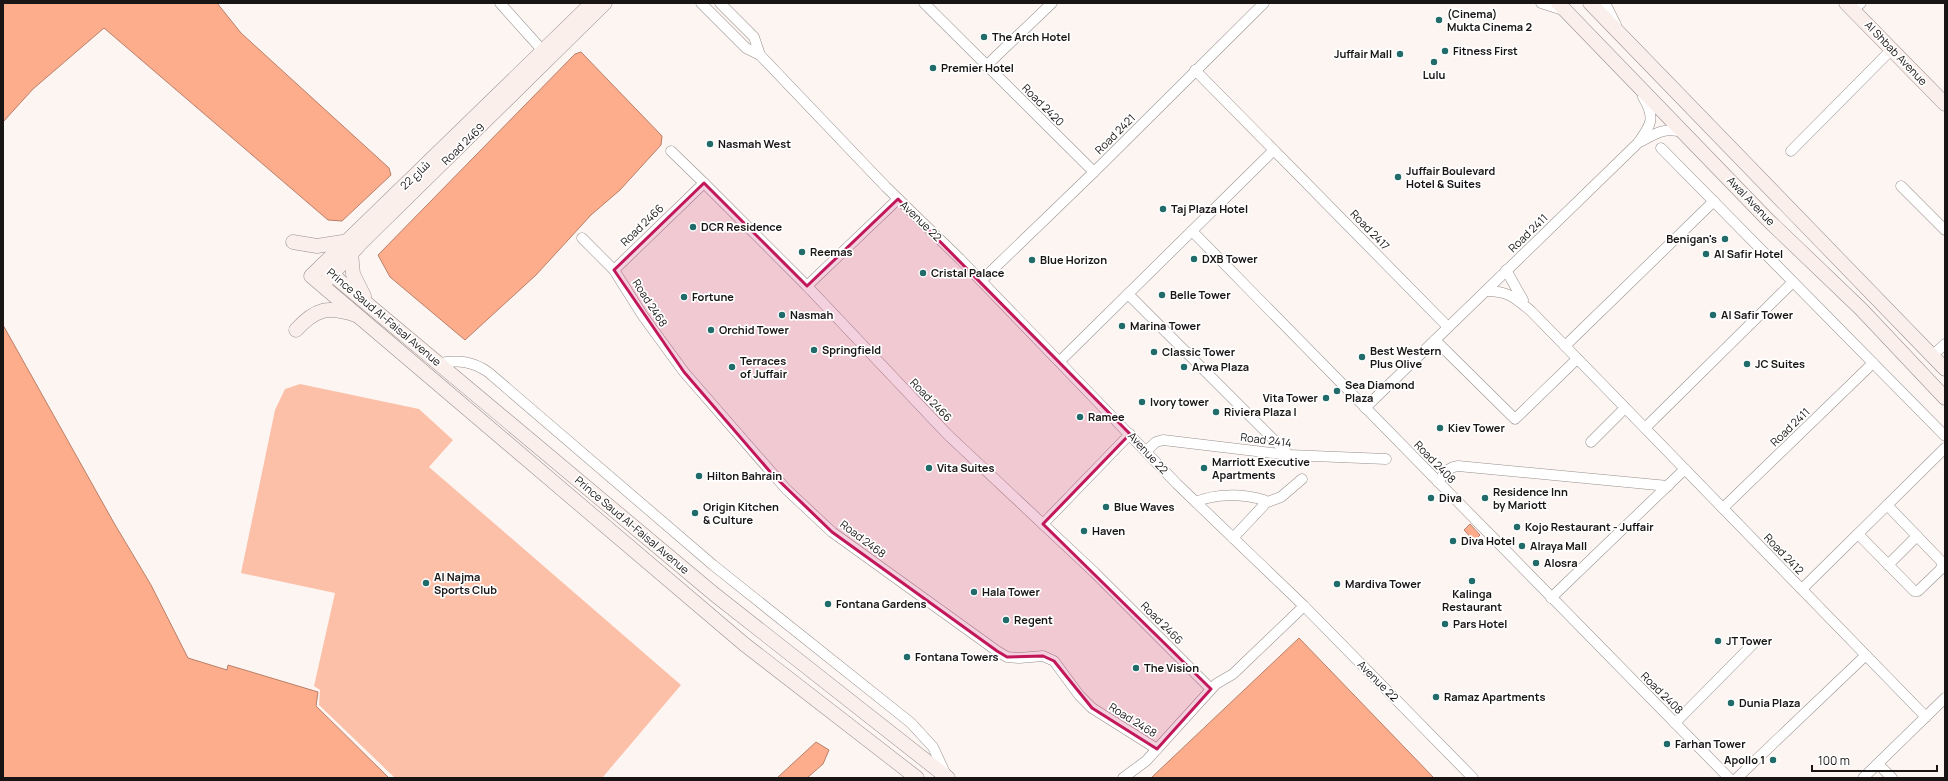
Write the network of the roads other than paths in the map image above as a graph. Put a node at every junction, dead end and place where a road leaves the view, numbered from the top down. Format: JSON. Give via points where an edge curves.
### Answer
{"nodes":[{"id":1,"x":500,"y":3,"type":"edge"},
{"id":2,"x":592,"y":3,"type":"edge"},
{"id":3,"x":605,"y":3,"type":"edge"},
{"id":4,"x":701,"y":3,"type":"edge"},
{"id":5,"x":720,"y":3,"type":"edge"},
{"id":6,"x":924,"y":3,"type":"edge"},
{"id":7,"x":1052,"y":3,"type":"edge"},
{"id":8,"x":1264,"y":3,"type":"edge"},
{"id":9,"x":1541,"y":3,"type":"edge"},
{"id":10,"x":1590,"y":3,"type":"edge"},
{"id":11,"x":1605,"y":3,"type":"edge"},
{"id":12,"x":1854,"y":5,"type":"edge"},
{"id":13,"x":1562,"y":7,"type":"edge"},
{"id":14,"x":1623,"y":38,"type":"junction"},
{"id":15,"x":1892,"y":49,"type":"junction"},
{"id":16,"x":543,"y":51,"type":"junction"},
{"id":17,"x":760,"y":55,"type":"junction"},
{"id":18,"x":986,"y":66,"type":"junction"},
{"id":19,"x":1195,"y":70,"type":"junction"},
{"id":20,"x":1632,"y":78,"type":"junction"},
{"id":21,"x":1945,"y":104,"type":"edge"},
{"id":22,"x":1684,"y":132,"type":"junction"},
{"id":23,"x":1638,"y":143,"type":"junction"},
{"id":24,"x":1661,"y":148,"type":"dead end"},
{"id":25,"x":1274,"y":150,"type":"junction"},
{"id":26,"x":671,"y":151,"type":"dead end"},
{"id":27,"x":1790,"y":151,"type":"dead end"},
{"id":28,"x":1094,"y":172,"type":"junction"},
{"id":29,"x":704,"y":183,"type":"junction"},
{"id":30,"x":1901,"y":186,"type":"dead end"},
{"id":31,"x":898,"y":199,"type":"junction"},
{"id":32,"x":1714,"y":202,"type":"junction"},
{"id":33,"x":1945,"y":230,"type":"edge"},
{"id":34,"x":1192,"y":231,"type":"junction"},
{"id":35,"x":582,"y":238,"type":"dead end"},
{"id":36,"x":293,"y":242,"type":"dead end"},
{"id":37,"x":350,"y":247,"type":"junction"},
{"id":38,"x":327,"y":270,"type":"junction"},
{"id":39,"x":614,"y":270,"type":"junction"},
{"id":40,"x":1506,"y":270,"type":"junction"},
{"id":41,"x":317,"y":281,"type":"joint"},
{"id":42,"x":981,"y":281,"type":"junction"},
{"id":43,"x":1792,"y":282,"type":"junction"},
{"id":44,"x":807,"y":286,"type":"junction"},
{"id":45,"x":1486,"y":291,"type":"junction"},
{"id":46,"x":1128,"y":294,"type":"junction"},
{"id":47,"x":373,"y":307,"type":"junction"},
{"id":48,"x":1861,"y":309,"type":"junction"},
{"id":49,"x":1531,"y":311,"type":"junction"},
{"id":50,"x":360,"y":316,"type":"junction"},
{"id":51,"x":1448,"y":327,"type":"junction"},
{"id":52,"x":296,"y":330,"type":"dead end"},
{"id":53,"x":1435,"y":340,"type":"junction"},
{"id":54,"x":1945,"y":344,"type":"edge"},
{"id":55,"x":1565,"y":346,"type":"junction"},
{"id":56,"x":1932,"y":356,"type":"junction"},
{"id":57,"x":1577,"y":358,"type":"junction"},
{"id":58,"x":1060,"y":361,"type":"junction"},
{"id":59,"x":440,"y":363,"type":"junction"},
{"id":60,"x":1873,"y":363,"type":"junction"},
{"id":61,"x":1945,"y":369,"type":"edge"},
{"id":62,"x":1945,"y":398,"type":"edge"},
{"id":63,"x":1365,"y":408,"type":"junction"},
{"id":64,"x":1625,"y":408,"type":"junction"},
{"id":65,"x":1645,"y":428,"type":"junction"},
{"id":66,"x":1130,"y":434,"type":"junction"},
{"id":67,"x":1945,"y":436,"type":"edge"},
{"id":68,"x":1591,"y":442,"type":"dead end"},
{"id":69,"x":1945,"y":448,"type":"edge"},
{"id":70,"x":1146,"y":451,"type":"junction"},
{"id":71,"x":1288,"y":455,"type":"junction"},
{"id":72,"x":1386,"y":459,"type":"dead end"},
{"id":73,"x":1685,"y":469,"type":"junction"},
{"id":74,"x":1302,"y":479,"type":"dead end"},
{"id":75,"x":1438,"y":482,"type":"junction"},
{"id":76,"x":1668,"y":486,"type":"junction"},
{"id":77,"x":1196,"y":502,"type":"junction"},
{"id":78,"x":1265,"y":503,"type":"junction"},
{"id":79,"x":1887,"y":505,"type":"junction"},
{"id":80,"x":1724,"y":508,"type":"junction"},
{"id":81,"x":1043,"y":524,"type":"junction"},
{"id":82,"x":1858,"y":534,"type":"junction"},
{"id":83,"x":1917,"y":536,"type":"junction"},
{"id":84,"x":1233,"y":538,"type":"junction"},
{"id":85,"x":1888,"y":565,"type":"junction"},
{"id":86,"x":1802,"y":589,"type":"junction"},
{"id":87,"x":1551,"y":598,"type":"junction"},
{"id":88,"x":1304,"y":606,"type":"junction"},
{"id":89,"x":1754,"y":643,"type":"dead end"},
{"id":90,"x":1866,"y":655,"type":"junction"},
{"id":91,"x":1211,"y":690,"type":"junction"},
{"id":92,"x":1945,"y":698,"type":"edge"},
{"id":93,"x":1926,"y":717,"type":"junction"},
{"id":94,"x":1674,"y":724,"type":"junction"},
{"id":95,"x":1157,"y":748,"type":"junction"},
{"id":96,"x":1878,"y":764,"type":"junction"},
{"id":97,"x":917,"y":778,"type":"edge"},
{"id":98,"x":947,"y":778,"type":"edge"},
{"id":99,"x":1123,"y":778,"type":"edge"},
{"id":100,"x":1473,"y":778,"type":"edge"},
{"id":101,"x":1729,"y":778,"type":"edge"},
{"id":102,"x":1737,"y":778,"type":"edge"},
{"id":103,"x":1863,"y":778,"type":"edge"},
{"id":104,"x":1892,"y":778,"type":"edge"}],
"edges":[{"from":1,"to":16,"type":"street"},
{"from":2,"to":16,"type":"street"},
{"from":3,"to":37,"type":"street","name":"Road 2469"},
{"from":4,"to":17,"type":"street","name":"Avenue 22","via":[[746,48]]},
{"from":5,"to":17,"type":"street","name":"Avenue 22","via":[[754,37]]},
{"from":6,"to":18,"type":"street","name":"Road 2420"},
{"from":7,"to":18,"type":"street"},
{"from":8,"to":19,"type":"street","name":"Road 2421"},
{"from":9,"to":13,"type":"street"},
{"from":10,"to":14,"type":"street","name":"Awal Avenue"},
{"from":11,"to":14,"type":"street"},
{"from":12,"to":15,"type":"street","name":"Al Shbab Avenue"},
{"from":13,"to":20,"type":"street","name":"Awal Avenue"},
{"from":14,"to":56,"type":"street","name":"Awal Avenue"},
{"from":15,"to":21,"type":"street","name":"Al Shbab Avenue"},
{"from":15,"to":27,"type":"street"},
{"from":16,"to":37,"type":"street","name":"شارع 22"},
{"from":17,"to":31,"type":"street","name":"Avenue 22"},
{"from":18,"to":28,"type":"street","name":"Road 2420"},
{"from":19,"to":25,"type":"street","name":"Road 2417"},
{"from":19,"to":28,"type":"street","name":"Road 2421"},
{"from":20,"to":22,"type":"street","name":"Awal Avenue"},
{"from":20,"to":23,"type":"street","name":"Road 2411","via":[[1651,114],[1649,128]]},
{"from":22,"to":23,"type":"street","name":"Road 2411","via":[[1662,130]]},
{"from":22,"to":48,"type":"street","name":"Awal Avenue","via":[[1767,219]]},
{"from":23,"to":40,"type":"street","name":"Road 2411"},
{"from":24,"to":32,"type":"street"},
{"from":25,"to":34,"type":"street"},
{"from":25,"to":51,"type":"street","name":"Road 2417"},
{"from":26,"to":29,"type":"street"},
{"from":28,"to":42,"type":"street","name":"Road 2421"},
{"from":29,"to":39,"type":"street","name":"Road 2466"},
{"from":29,"to":44,"type":"street","name":"Road 2466"},
{"from":30,"to":33,"type":"street"},
{"from":31,"to":42,"type":"street","name":"Avenue 22"},
{"from":31,"to":44,"type":"street"},
{"from":32,"to":43,"type":"street"},
{"from":32,"to":55,"type":"street"},
{"from":34,"to":46,"type":"street"},
{"from":34,"to":63,"type":"street","name":"Road 2408"},
{"from":35,"to":39,"type":"street","name":"Road 2468"},
{"from":36,"to":37,"type":"street"},
{"from":37,"to":38,"type":"street","name":"Road 2469"},
{"from":37,"to":47,"type":"street","via":[[352,274],[361,292]]},
{"from":38,"to":41,"type":"street","name":"Road 2469"},
{"from":38,"to":47,"type":"street","name":"Prince Saud Al-Faisal Avenue"},
{"from":39,"to":95,"type":"street","name":"Road 2468","via":[[643,316],[684,372],[772,474],[832,532],[997,651],[1019,658],[1043,656],[1054,660],[1079,695],[1092,708]]},
{"from":40,"to":45,"type":"street","name":"Road 2411"},
{"from":40,"to":49,"type":"street","name":"Road 2412","via":[[1515,289]]},
{"from":41,"to":50,"type":"street","name":"Prince Saud Al-Faisal Avenue"},
{"from":42,"to":58,"type":"street","name":"Avenue 22"},
{"from":43,"to":60,"type":"street"},
{"from":43,"to":65,"type":"street"},
{"from":44,"to":81,"type":"street","name":"Road 2466","via":[[947,434]]},
{"from":45,"to":49,"type":"street","name":"Road 2412","via":[[1504,291]]},
{"from":45,"to":51,"type":"street","name":"Road 2411"},
{"from":46,"to":58,"type":"street"},
{"from":46,"to":71,"type":"street"},
{"from":47,"to":59,"type":"street","name":"Prince Saud Al-Faisal Avenue"},
{"from":48,"to":56,"type":"street","via":[[1874,313],[1918,352]]},
{"from":48,"to":62,"type":"street","name":"Awal Avenue"},
{"from":49,"to":55,"type":"street","name":"Road 2412"},
{"from":50,"to":52,"type":"street","via":[[343,311],[324,310],[306,318]]},
{"from":50,"to":97,"type":"street","name":"Prince Saud Al-Faisal Avenue","via":[[512,449],[744,644]]},
{"from":51,"to":53,"type":"street","name":"Road 2411"},
{"from":53,"to":57,"type":"street","via":[[1515,419]]},
{"from":53,"to":63,"type":"street","name":"Road 2411"},
{"from":54,"to":56,"type":"street"},
{"from":55,"to":57,"type":"street","name":"Road 2412"},
{"from":56,"to":61,"type":"street","name":"Awal Avenue"},
{"from":57,"to":64,"type":"street","name":"Road 2412"},
{"from":58,"to":66,"type":"street","name":"Avenue 22"},
{"from":59,"to":98,"type":"street","name":"Prince Saud Al-Faisal Avenue","via":[[714,594]]},
{"from":59,"to":98,"type":"street","via":[[473,363],[488,372],[713,565],[911,723],[933,747]]},
{"from":60,"to":67,"type":"street"},
{"from":60,"to":80,"type":"street","name":"Road 2411"},
{"from":63,"to":75,"type":"street","name":"Road 2408"},
{"from":64,"to":65,"type":"street","name":"Road 2412"},
{"from":64,"to":68,"type":"street"},
{"from":65,"to":73,"type":"street","name":"Road 2412"},
{"from":66,"to":70,"type":"street","name":"Avenue 22"},
{"from":66,"to":81,"type":"street"},
{"from":69,"to":79,"type":"street"},
{"from":70,"to":71,"type":"street","name":"Road 2414","via":[[1156,442],[1163,440]]},
{"from":70,"to":77,"type":"street","name":"Avenue 22"},
{"from":71,"to":72,"type":"street","name":"Road 2414"},
{"from":73,"to":76,"type":"street"},
{"from":73,"to":80,"type":"street","name":"Road 2412"},
{"from":74,"to":78,"type":"street","via":[[1281,497]]},
{"from":75,"to":76,"type":"street","via":[[1447,470],[1458,466]]},
{"from":75,"to":87,"type":"street","name":"Road 2408"},
{"from":76,"to":87,"type":"street"},
{"from":77,"to":78,"type":"street","via":[[1213,496],[1224,496],[1263,499]]},
{"from":77,"to":84,"type":"street","name":"Avenue 22"},
{"from":78,"to":84,"type":"street"},
{"from":79,"to":82,"type":"street"},
{"from":79,"to":83,"type":"street"},
{"from":80,"to":86,"type":"street","name":"Road 2412"},
{"from":81,"to":91,"type":"street","name":"Road 2466"},
{"from":82,"to":85,"type":"street"},
{"from":82,"to":86,"type":"street"},
{"from":83,"to":85,"type":"street"},
{"from":83,"to":85,"type":"street","via":[[1943,564],[1940,570],[1918,591],[1914,591]]},
{"from":84,"to":88,"type":"street","name":"Avenue 22"},
{"from":86,"to":90,"type":"street","name":"Road 2412"},
{"from":87,"to":94,"type":"street","name":"Road 2408"},
{"from":88,"to":91,"type":"street","via":[[1233,674]]},
{"from":88,"to":100,"type":"street","name":"Avenue 22"},
{"from":89,"to":94,"type":"street"},
{"from":90,"to":93,"type":"street","name":"Road 2412"},
{"from":90,"to":102,"type":"street"},
{"from":91,"to":95,"type":"street"},
{"from":92,"to":93,"type":"street"},
{"from":93,"to":96,"type":"street"},
{"from":94,"to":101,"type":"street","name":"Road 2408"},
{"from":95,"to":99,"type":"street","via":[[1146,761]]},
{"from":96,"to":103,"type":"street"},
{"from":96,"to":104,"type":"street"}]}
